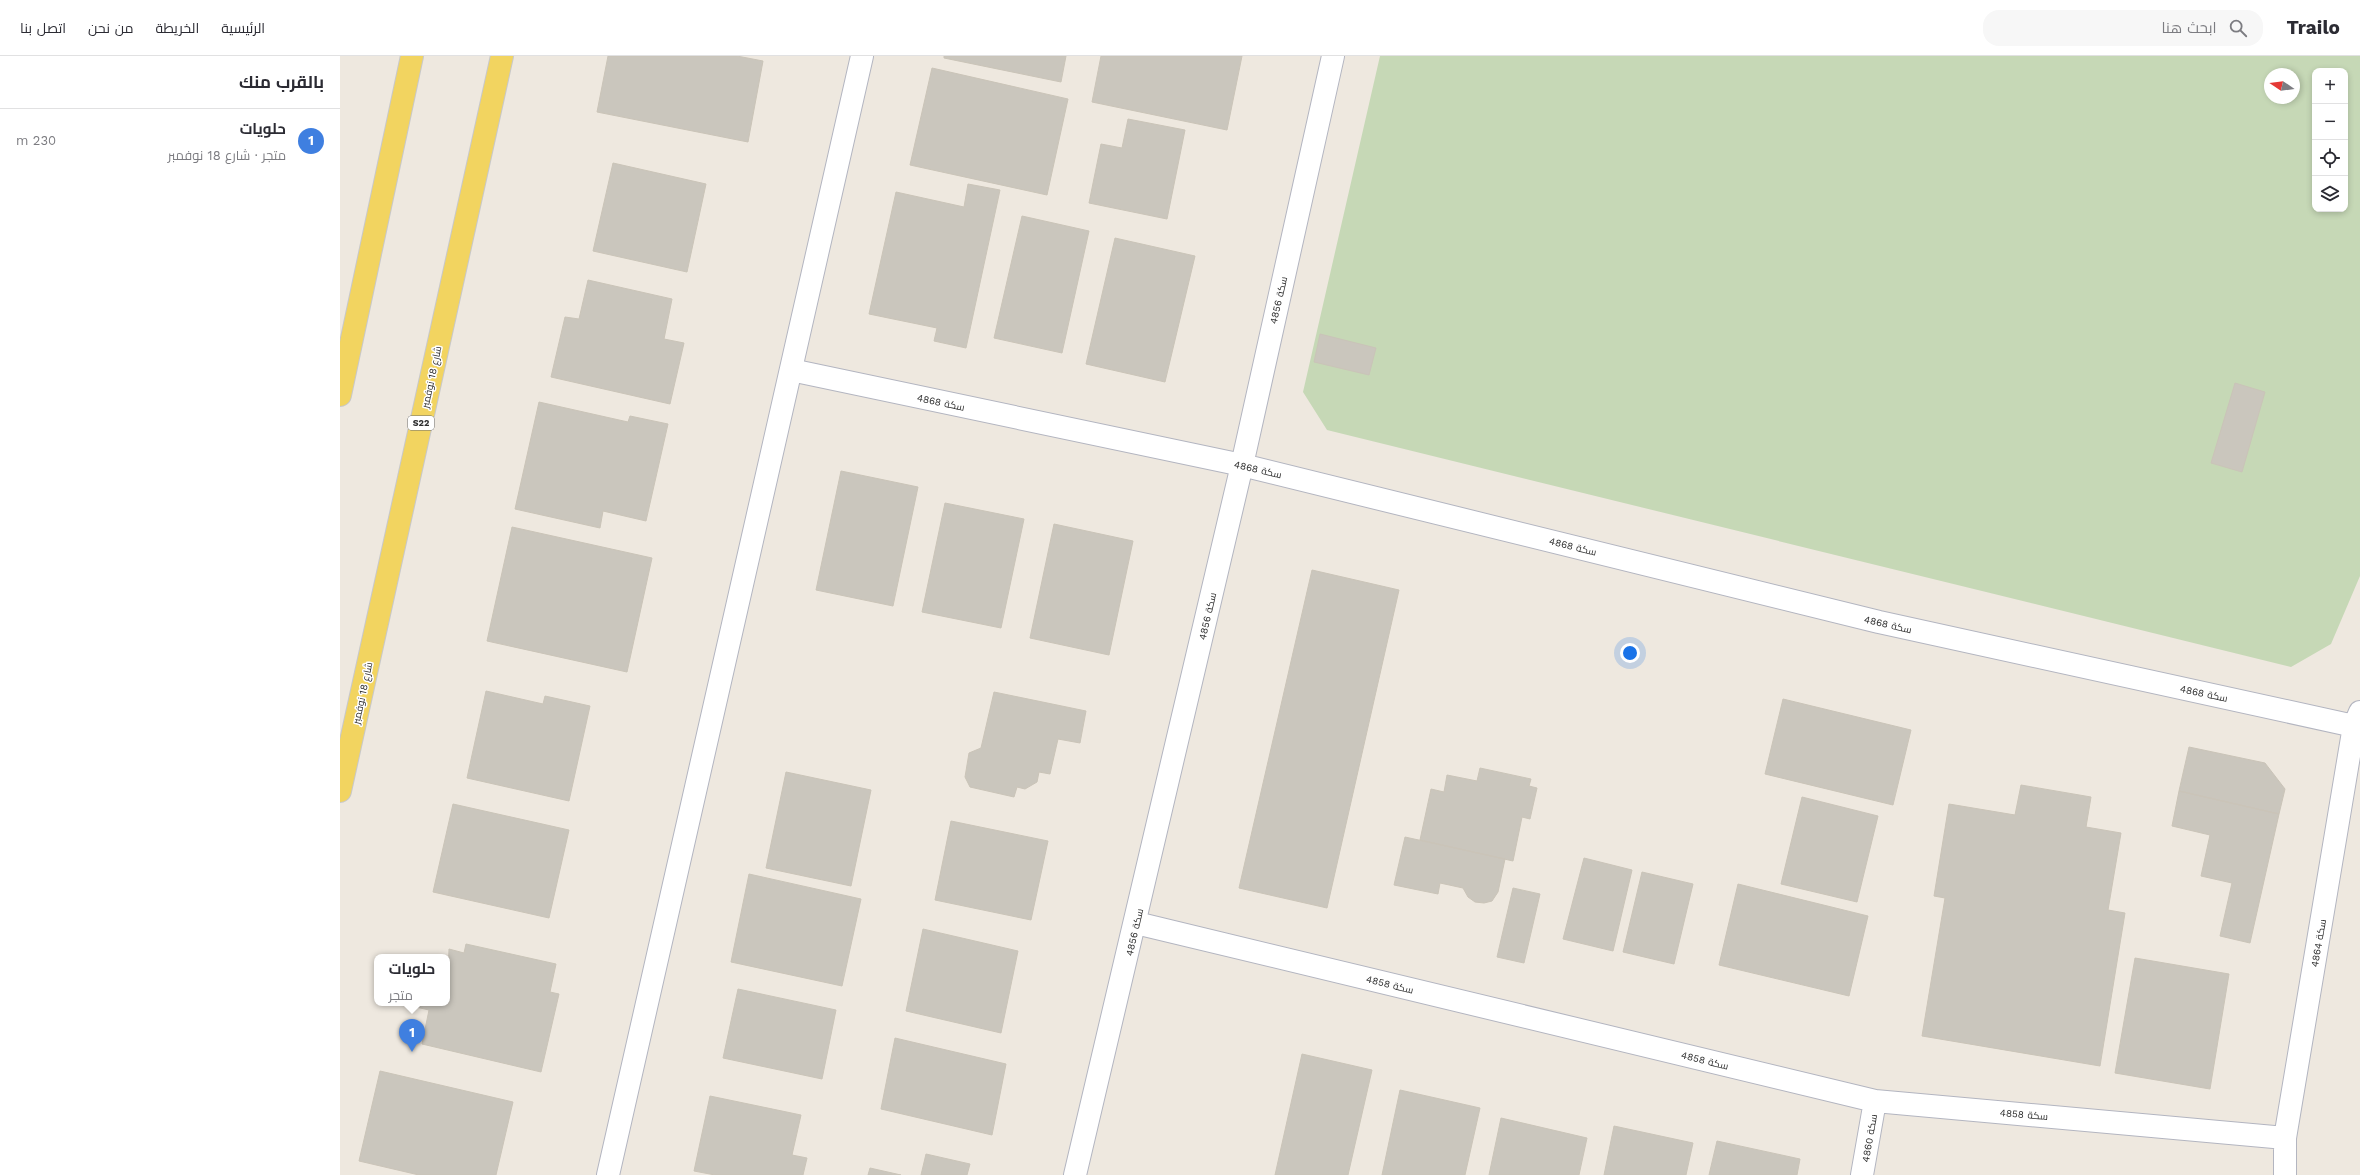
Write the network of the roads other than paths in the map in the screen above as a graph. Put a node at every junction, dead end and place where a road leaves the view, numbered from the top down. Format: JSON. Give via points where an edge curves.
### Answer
{"nodes":[{"id":1,"x":412,"y":56,"type":"edge"},
{"id":2,"x":502,"y":56,"type":"edge"},
{"id":3,"x":862,"y":56,"type":"edge"},
{"id":4,"x":1333,"y":56,"type":"edge"},
{"id":5,"x":791,"y":370,"type":"junction"},
{"id":6,"x":340,"y":395,"type":"edge"},
{"id":7,"x":1242,"y":465,"type":"junction"},
{"id":8,"x":2357,"y":719,"type":"edge"},
{"id":9,"x":340,"y":791,"type":"edge"},
{"id":10,"x":1136,"y":923,"type":"junction"},
{"id":11,"x":1875,"y":1101,"type":"junction"},
{"id":12,"x":2285,"y":1138,"type":"junction"},
{"id":13,"x":608,"y":1175,"type":"edge"},
{"id":14,"x":1075,"y":1175,"type":"edge"},
{"id":15,"x":1862,"y":1175,"type":"edge"},
{"id":16,"x":2285,"y":1175,"type":"edge"}],
"edges":[{"from":1,"to":6,"type":"main road"},
{"from":2,"to":9,"type":"main road","name":"شارع 18 نوفمبر","number":"S22"},
{"from":3,"to":5,"type":"street"},
{"from":4,"to":7,"type":"street","name":"سكة 4856"},
{"from":5,"to":7,"type":"street","name":"سكة 4868"},
{"from":5,"to":13,"type":"street"},
{"from":7,"to":8,"type":"street","name":"سكة 4868","via":[[1880,622]]},
{"from":7,"to":10,"type":"street","name":"سكة 4856"},
{"from":8,"to":12,"type":"street","name":"سكة 4864"},
{"from":10,"to":11,"type":"street","name":"سكة 4858"},
{"from":10,"to":14,"type":"street","name":"سكة 4856"},
{"from":11,"to":12,"type":"street","name":"سكة 4858"},
{"from":11,"to":15,"type":"street","name":"سكة 4860"},
{"from":12,"to":16,"type":"street","name":"سكة 4864"}]}
